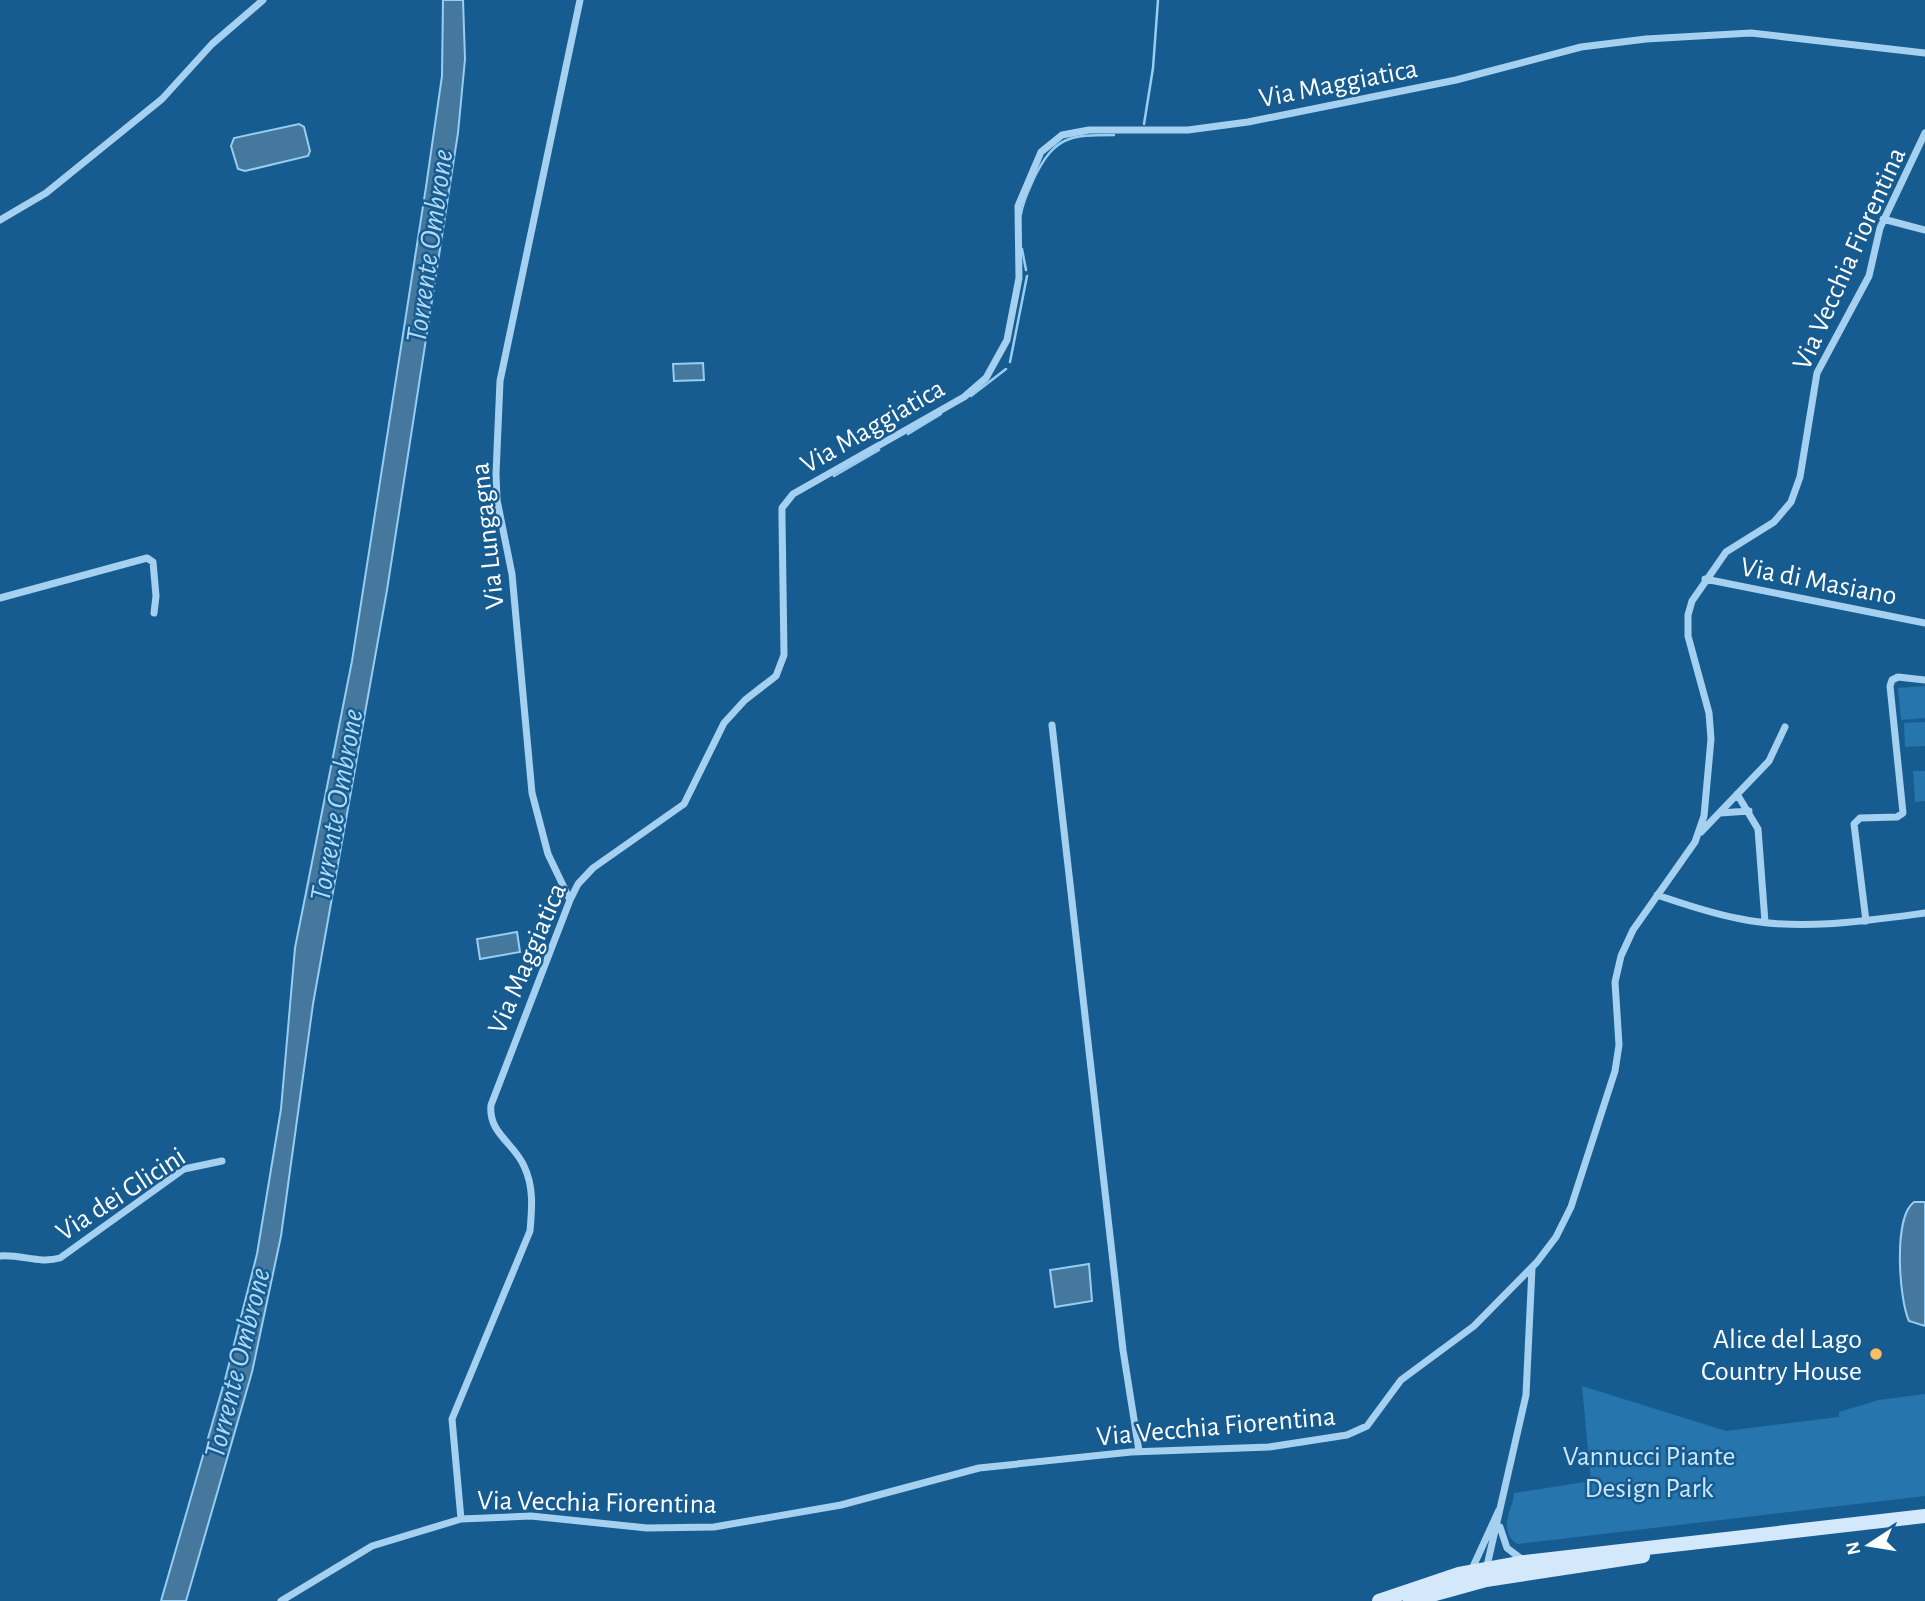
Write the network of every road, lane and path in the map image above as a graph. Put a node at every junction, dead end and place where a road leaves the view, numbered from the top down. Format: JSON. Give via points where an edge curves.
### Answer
{"nodes":[{"id":1,"x":263,"y":0,"type":"edge"},
{"id":2,"x":580,"y":0,"type":"edge"},
{"id":3,"x":1925,"y":53,"type":"edge"},
{"id":4,"x":1925,"y":133,"type":"edge"},
{"id":5,"x":1884,"y":219,"type":"junction"},
{"id":6,"x":0,"y":220,"type":"edge"},
{"id":7,"x":1925,"y":230,"type":"edge"},
{"id":8,"x":1705,"y":579,"type":"junction"},
{"id":9,"x":0,"y":598,"type":"edge"},
{"id":10,"x":154,"y":613,"type":"dead end"},
{"id":11,"x":1925,"y":623,"type":"edge"},
{"id":12,"x":1925,"y":680,"type":"edge"},
{"id":13,"x":1052,"y":725,"type":"dead end"},
{"id":14,"x":1785,"y":727,"type":"dead end"},
{"id":15,"x":1737,"y":794,"type":"junction"},
{"id":16,"x":1749,"y":811,"type":"junction"},
{"id":17,"x":1719,"y":813,"type":"junction"},
{"id":18,"x":1699,"y":835,"type":"junction"},
{"id":19,"x":1657,"y":895,"type":"junction"},
{"id":20,"x":570,"y":900,"type":"junction"},
{"id":21,"x":1925,"y":913,"type":"edge"},
{"id":22,"x":1866,"y":921,"type":"junction"},
{"id":23,"x":1765,"y":922,"type":"junction"},
{"id":24,"x":222,"y":1161,"type":"dead end"},
{"id":25,"x":0,"y":1256,"type":"edge"},
{"id":26,"x":1532,"y":1268,"type":"junction"},
{"id":27,"x":1139,"y":1451,"type":"junction"},
{"id":28,"x":1507,"y":1490,"type":"junction"},
{"id":29,"x":1925,"y":1516,"type":"edge"},
{"id":30,"x":461,"y":1519,"type":"junction"},
{"id":31,"x":1499,"y":1524,"type":"junction"},
{"id":32,"x":1712,"y":1541,"type":"junction"},
{"id":33,"x":1525,"y":1562,"type":"junction"},
{"id":34,"x":1487,"y":1568,"type":"junction"},
{"id":35,"x":1473,"y":1577,"type":"junction"},
{"id":36,"x":281,"y":1601,"type":"edge"},
{"id":37,"x":1379,"y":1601,"type":"edge"},
{"id":38,"x":1410,"y":1601,"type":"edge"}],
"edges":[{"from":1,"to":6,"type":"street","via":[[212,44],[162,99],[46,192]]},
{"from":2,"to":20,"type":"street","name":"Via Lungagna","via":[[500,381],[496,474],[512,574],[532,793],[548,855]]},
{"from":3,"to":20,"type":"street","name":"Via Maggiatica","via":[[1751,33],[1646,39],[1581,47],[1440,84],[1248,122],[1177,131],[1089,130],[1046,145],[1018,206],[1019,278],[1000,356],[986,378],[964,397],[785,502],[784,655],[779,671],[724,723],[684,804],[593,868]]},
{"from":4,"to":5,"type":"street","name":"Via Vecchia Fiorentina"},
{"from":5,"to":7,"type":"street"},
{"from":5,"to":8,"type":"street","name":"Via Vecchia Fiorentina","via":[[1869,275],[1818,373],[1800,477],[1791,502],[1774,522],[1731,548]]},
{"from":8,"to":11,"type":"street","name":"Via di Masiano"},
{"from":8,"to":18,"type":"street","name":"Via Vecchia Fiorentina","via":[[1692,601],[1687,627],[1712,739]]},
{"from":9,"to":10,"type":"street","via":[[147,558],[153,562],[156,577]]},
{"from":12,"to":22,"type":"street","via":[[1898,677],[1891,683],[1903,813],[1860,818],[1854,824]]},
{"from":13,"to":27,"type":"street","via":[[1123,1350]]},
{"from":14,"to":15,"type":"street","via":[[1769,761]]},
{"from":15,"to":16,"type":"street"},
{"from":15,"to":17,"type":"street"},
{"from":16,"to":17,"type":"street"},
{"from":16,"to":23,"type":"street","via":[[1758,834]]},
{"from":17,"to":18,"type":"street"},
{"from":18,"to":19,"type":"street","name":"Via Vecchia Fiorentina"},
{"from":19,"to":23,"type":"street"},
{"from":19,"to":26,"type":"street","name":"Via Vecchia Fiorentina","via":[[1633,930],[1617,970],[1615,1072],[1580,1187],[1556,1237]]},
{"from":20,"to":30,"type":"street","name":"Via Maggiatica","via":[[491,1105],[496,1131],[523,1163],[531,1185],[532,1208],[530,1231],[453,1419]]},
{"from":21,"to":22,"type":"street"},
{"from":22,"to":23,"type":"street"},
{"from":24,"to":25,"type":"street","name":"Via dei Glicini","via":[[184,1169],[60,1258],[47,1262]]},
{"from":26,"to":27,"type":"street","name":"Via Vecchia Fiorentina","via":[[1474,1326],[1401,1380],[1359,1432],[1269,1447]]},
{"from":26,"to":28,"type":"street","via":[[1527,1384]]},
{"from":27,"to":30,"type":"street","name":"Via Vecchia Fiorentina","via":[[979,1468],[841,1505],[714,1527],[647,1528],[531,1516]]},
{"from":28,"to":31,"type":"street"},
{"from":28,"to":35,"type":"street"},
{"from":29,"to":32,"type":"main road"},
{"from":30,"to":36,"type":"street","name":"Via Vecchia Fiorentina","via":[[379,1543]]},
{"from":31,"to":33,"type":"street","via":[[1507,1548]]},
{"from":31,"to":34,"type":"street"},
{"from":32,"to":33,"type":"main road"},
{"from":32,"to":35,"type":"main road"},
{"from":33,"to":34,"type":"main road"},
{"from":34,"to":35,"type":"main road"},
{"from":35,"to":37,"type":"main road"},
{"from":35,"to":38,"type":"main road"}]}
